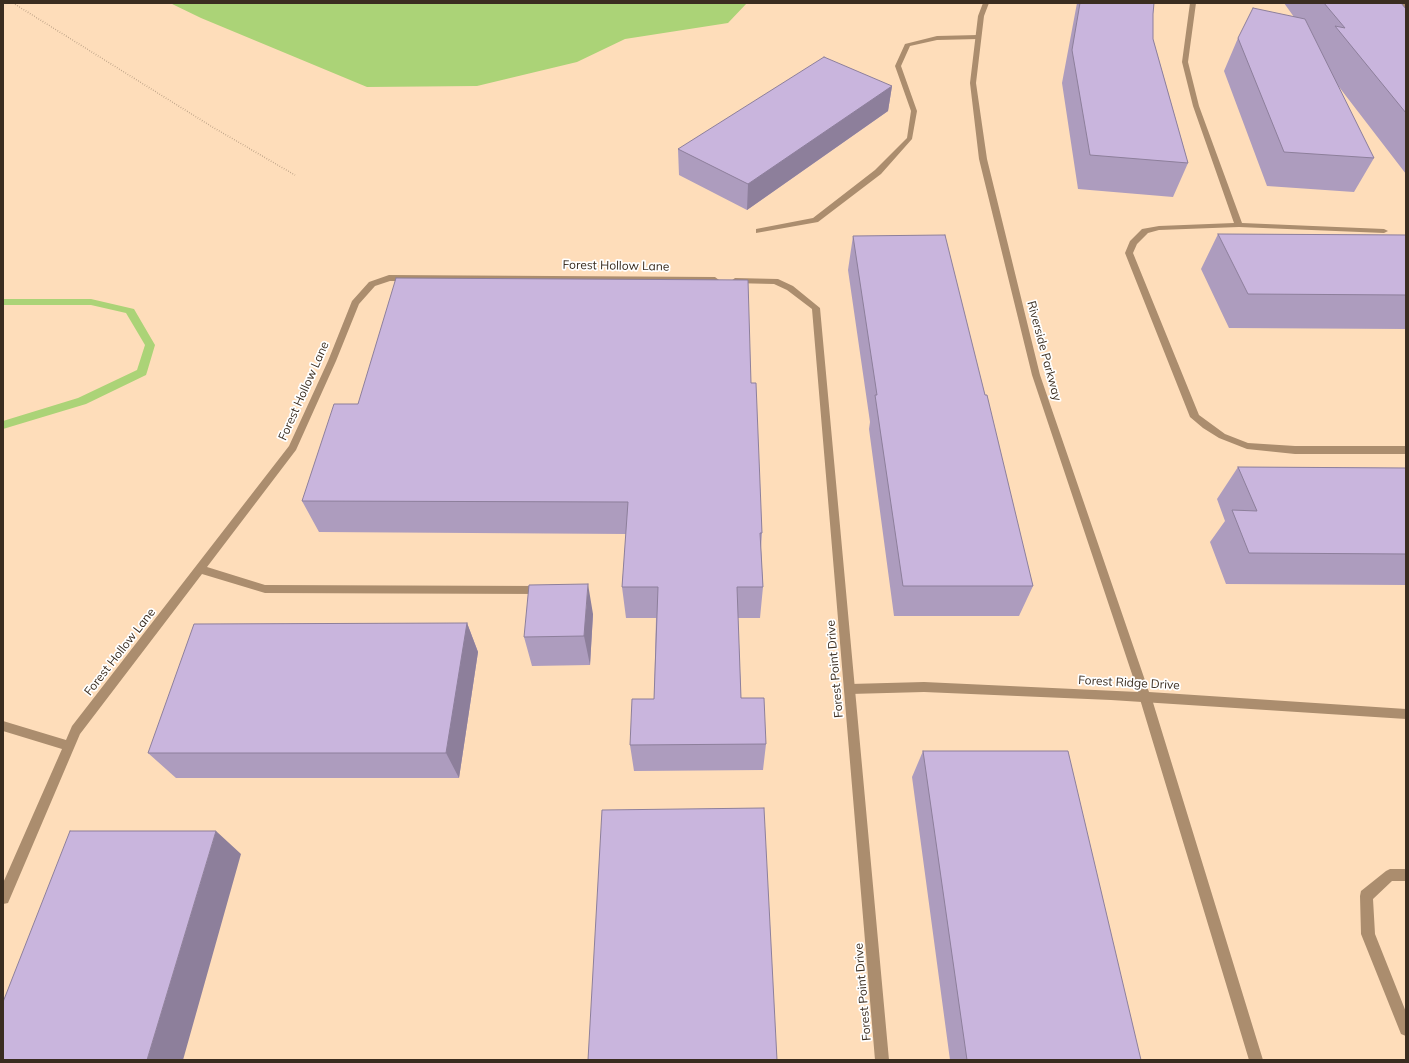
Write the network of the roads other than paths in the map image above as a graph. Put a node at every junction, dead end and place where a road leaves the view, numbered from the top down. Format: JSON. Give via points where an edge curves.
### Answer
{"nodes":[{"id":1,"x":986,"y":3,"type":"edge"},
{"id":2,"x":1193,"y":3,"type":"edge"},
{"id":3,"x":1402,"y":3,"type":"edge"},
{"id":4,"x":1406,"y":8,"type":"edge"},
{"id":5,"x":978,"y":37,"type":"junction"},
{"id":6,"x":1239,"y":225,"type":"junction"},
{"id":7,"x":759,"y":232,"type":"dead end"},
{"id":8,"x":1384,"y":232,"type":"dead end"},
{"id":9,"x":790,"y":288,"type":"joint"},
{"id":10,"x":1406,"y":450,"type":"edge"},
{"id":11,"x":200,"y":569,"type":"junction"},
{"id":12,"x":554,"y":590,"type":"edge"},
{"id":13,"x":850,"y":689,"type":"junction"},
{"id":14,"x":1145,"y":696,"type":"junction"},
{"id":15,"x":1406,"y":714,"type":"edge"},
{"id":16,"x":3,"y":726,"type":"edge"},
{"id":17,"x":68,"y":746,"type":"junction"},
{"id":18,"x":1406,"y":875,"type":"edge"},
{"id":19,"x":3,"y":898,"type":"edge"},
{"id":20,"x":1406,"y":1029,"type":"edge"},
{"id":21,"x":882,"y":1060,"type":"edge"},
{"id":22,"x":1256,"y":1060,"type":"edge"}],
"edges":[{"from":1,"to":5,"type":"street","name":"Riverside Parkway"},
{"from":2,"to":6,"type":"street","via":[[1185,62],[1196,106]]},
{"from":3,"to":4,"type":"street"},
{"from":5,"to":7,"type":"street","via":[[937,38],[907,45],[898,66],[914,111],[910,138],[878,172],[814,220]]},
{"from":5,"to":14,"type":"street","name":"Riverside Parkway","via":[[973,83],[983,159],[1036,375]]},
{"from":6,"to":8,"type":"street"},
{"from":6,"to":10,"type":"street","via":[[1158,228],[1145,232],[1133,243],[1129,253],[1195,417],[1222,436],[1247,446],[1295,450]]},
{"from":9,"to":11,"type":"street","name":"Forest Hollow Lane","via":[[775,281],[625,279],[389,278],[372,284],[355,303],[293,448]]},
{"from":9,"to":13,"type":"street","name":"Forest Point Drive","via":[[816,308]]},
{"from":11,"to":12,"type":"street","via":[[265,589]]},
{"from":11,"to":17,"type":"street","name":"Forest Hollow Lane","via":[[76,730]]},
{"from":13,"to":14,"type":"street","name":"Forest Ridge Drive","via":[[924,687]]},
{"from":13,"to":21,"type":"street","name":"Forest Point Drive"},
{"from":14,"to":15,"type":"street","name":"Forest Ridge Drive"},
{"from":14,"to":22,"type":"street","name":"Riverside Parkway"},
{"from":16,"to":17,"type":"street"},
{"from":17,"to":19,"type":"street","name":"Forest Hollow Lane"},
{"from":18,"to":20,"type":"street","via":[[1390,875],[1366,896],[1368,934]]}]}
